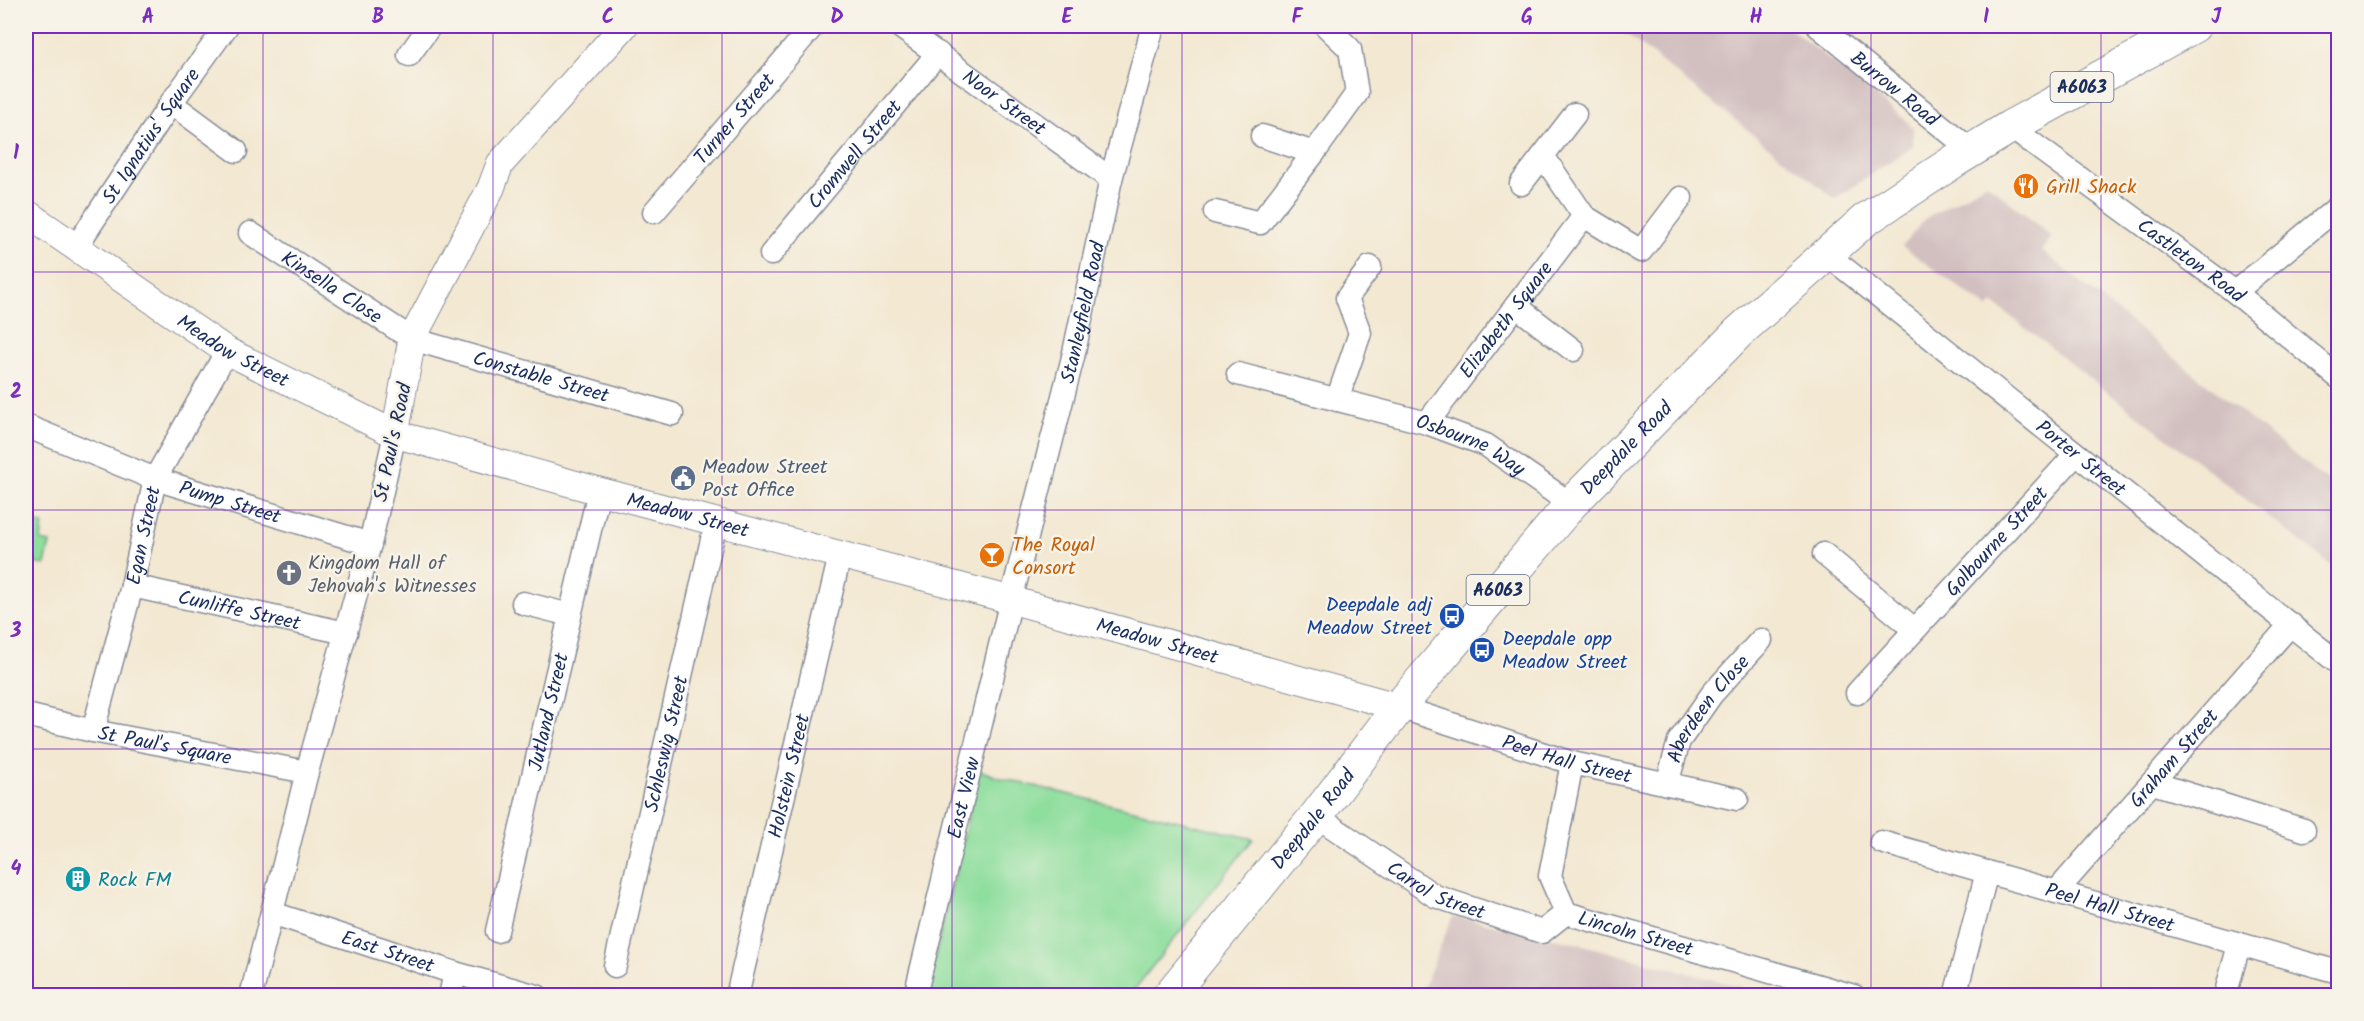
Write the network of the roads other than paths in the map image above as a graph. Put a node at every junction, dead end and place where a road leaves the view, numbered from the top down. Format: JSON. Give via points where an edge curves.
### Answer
{"nodes":[{"id":1,"x":227,"y":26,"type":"edge"},
{"id":2,"x":430,"y":26,"type":"edge"},
{"id":3,"x":813,"y":26,"type":"edge"},
{"id":4,"x":899,"y":26,"type":"edge"},
{"id":5,"x":1153,"y":26,"type":"edge"},
{"id":6,"x":1326,"y":26,"type":"edge"},
{"id":7,"x":2194,"y":26,"type":"edge"},
{"id":8,"x":618,"y":27,"type":"edge"},
{"id":9,"x":1831,"y":29,"type":"edge"},
{"id":10,"x":938,"y":53,"type":"junction"},
{"id":11,"x":409,"y":55,"type":"dead end"},
{"id":12,"x":171,"y":103,"type":"junction"},
{"id":13,"x":1575,"y":114,"type":"dead end"},
{"id":14,"x":2010,"y":127,"type":"junction"},
{"id":15,"x":1262,"y":136,"type":"dead end"},
{"id":16,"x":236,"y":151,"type":"dead end"},
{"id":17,"x":1314,"y":153,"type":"junction"},
{"id":18,"x":1963,"y":155,"type":"junction"},
{"id":19,"x":1543,"y":156,"type":"junction"},
{"id":20,"x":1111,"y":178,"type":"junction"},
{"id":21,"x":1521,"y":184,"type":"dead end"},
{"id":22,"x":1681,"y":198,"type":"dead end"},
{"id":23,"x":2338,"y":207,"type":"edge"},
{"id":24,"x":654,"y":212,"type":"dead end"},
{"id":25,"x":1215,"y":212,"type":"dead end"},
{"id":26,"x":26,"y":213,"type":"edge"},
{"id":27,"x":1584,"y":216,"type":"junction"},
{"id":28,"x":250,"y":233,"type":"dead end"},
{"id":29,"x":76,"y":247,"type":"junction"},
{"id":30,"x":1825,"y":253,"type":"junction"},
{"id":31,"x":771,"y":254,"type":"dead end"},
{"id":32,"x":1370,"y":267,"type":"dead end"},
{"id":33,"x":2235,"y":292,"type":"junction"},
{"id":34,"x":1516,"y":306,"type":"junction"},
{"id":35,"x":412,"y":339,"type":"junction"},
{"id":36,"x":1573,"y":350,"type":"dead end"},
{"id":37,"x":227,"y":351,"type":"junction"},
{"id":38,"x":1238,"y":374,"type":"dead end"},
{"id":39,"x":2338,"y":377,"type":"edge"},
{"id":40,"x":1337,"y":400,"type":"junction"},
{"id":41,"x":672,"y":414,"type":"dead end"},
{"id":42,"x":1426,"y":423,"type":"junction"},
{"id":43,"x":26,"y":426,"type":"edge"},
{"id":44,"x":395,"y":434,"type":"junction"},
{"id":45,"x":2076,"y":454,"type":"junction"},
{"id":46,"x":155,"y":479,"type":"junction"},
{"id":47,"x":599,"y":491,"type":"junction"},
{"id":48,"x":1571,"y":504,"type":"junction"},
{"id":49,"x":716,"y":522,"type":"junction"},
{"id":50,"x":370,"y":544,"type":"junction"},
{"id":51,"x":1824,"y":554,"type":"dead end"},
{"id":52,"x":840,"y":555,"type":"junction"},
{"id":53,"x":132,"y":586,"type":"junction"},
{"id":54,"x":1011,"y":600,"type":"junction"},
{"id":55,"x":523,"y":603,"type":"dead end"},
{"id":56,"x":570,"y":615,"type":"junction"},
{"id":57,"x":2291,"y":624,"type":"junction"},
{"id":58,"x":1914,"y":629,"type":"junction"},
{"id":59,"x":346,"y":633,"type":"junction"},
{"id":60,"x":1761,"y":640,"type":"dead end"},
{"id":61,"x":2338,"y":663,"type":"edge"},
{"id":62,"x":1857,"y":693,"type":"dead end"},
{"id":63,"x":1399,"y":707,"type":"junction"},
{"id":64,"x":26,"y":715,"type":"edge"},
{"id":65,"x":93,"y":731,"type":"junction"},
{"id":66,"x":1572,"y":763,"type":"junction"},
{"id":67,"x":307,"y":772,"type":"junction"},
{"id":68,"x":2152,"y":783,"type":"junction"},
{"id":69,"x":1667,"y":784,"type":"junction"},
{"id":70,"x":1737,"y":799,"type":"dead end"},
{"id":71,"x":1316,"y":816,"type":"junction"},
{"id":72,"x":2304,"y":831,"type":"dead end"},
{"id":73,"x":1881,"y":842,"type":"dead end"},
{"id":74,"x":1987,"y":872,"type":"junction"},
{"id":75,"x":2056,"y":892,"type":"junction"},
{"id":76,"x":1566,"y":913,"type":"junction"},
{"id":77,"x":272,"y":914,"type":"junction"},
{"id":78,"x":496,"y":931,"type":"dead end"},
{"id":79,"x":2239,"y":945,"type":"junction"},
{"id":80,"x":615,"y":966,"type":"dead end"},
{"id":81,"x":2338,"y":972,"type":"edge"},
{"id":82,"x":455,"y":973,"type":"junction"},
{"id":83,"x":251,"y":996,"type":"edge"},
{"id":84,"x":450,"y":996,"type":"edge"},
{"id":85,"x":537,"y":996,"type":"edge"},
{"id":86,"x":737,"y":996,"type":"edge"},
{"id":87,"x":915,"y":996,"type":"edge"},
{"id":88,"x":1169,"y":996,"type":"edge"},
{"id":89,"x":1854,"y":996,"type":"edge"},
{"id":90,"x":1955,"y":996,"type":"edge"},
{"id":91,"x":2225,"y":996,"type":"edge"}],
"edges":[{"from":1,"to":12,"type":"street","name":"St Ignatius' Square"},
{"from":2,"to":11,"type":"street"},
{"from":3,"to":24,"type":"street","name":"Turner Street"},
{"from":4,"to":10,"type":"street","name":"Noor Street"},
{"from":5,"to":20,"type":"street","name":"Stanleyfield Road"},
{"from":6,"to":17,"type":"street","via":[[1350,49],[1358,93]]},
{"from":7,"to":14,"type":"main road","name":"Deepdale Road","number":"A6063"},
{"from":8,"to":35,"type":"street","name":"St Paul's Road","via":[[500,164]]},
{"from":9,"to":18,"type":"street","name":"Burrow Road"},
{"from":10,"to":20,"type":"street","name":"Noor Street"},
{"from":10,"to":31,"type":"street","name":"Cromwell Street"},
{"from":12,"to":16,"type":"street"},
{"from":12,"to":29,"type":"street","name":"St Ignatius' Square"},
{"from":13,"to":19,"type":"street"},
{"from":14,"to":18,"type":"main road","name":"Deepdale Road","number":"A6063"},
{"from":14,"to":33,"type":"street","name":"Castleton Road"},
{"from":15,"to":17,"type":"street"},
{"from":17,"to":25,"type":"street","via":[[1260,223]]},
{"from":18,"to":30,"type":"main road","name":"Deepdale Road","number":"A6063","via":[[1864,220]]},
{"from":19,"to":21,"type":"street"},
{"from":19,"to":27,"type":"street"},
{"from":20,"to":54,"type":"street","name":"Stanleyfield Road","via":[[1073,357]]},
{"from":22,"to":27,"type":"street","via":[[1641,251]]},
{"from":23,"to":33,"type":"street"},
{"from":26,"to":29,"type":"street","name":"Meadow Street"},
{"from":27,"to":34,"type":"street","name":"Elizabeth Square"},
{"from":28,"to":35,"type":"street","name":"Kinsella Close"},
{"from":29,"to":37,"type":"street","name":"Meadow Street"},
{"from":30,"to":45,"type":"street","name":"Porter Street"},
{"from":30,"to":48,"type":"main road","name":"Deepdale Road","number":"A6063","via":[[1739,332]]},
{"from":32,"to":40,"type":"street","via":[[1347,298],[1360,333]]},
{"from":33,"to":39,"type":"street","name":"Castleton Road"},
{"from":34,"to":36,"type":"street"},
{"from":34,"to":42,"type":"street","name":"Elizabeth Square"},
{"from":35,"to":41,"type":"street","name":"Constable Street"},
{"from":35,"to":44,"type":"street","name":"St Paul's Road"},
{"from":37,"to":44,"type":"street","name":"Meadow Street"},
{"from":37,"to":46,"type":"street","name":"Egan Street"},
{"from":38,"to":40,"type":"street","name":"Osbourne Way"},
{"from":40,"to":42,"type":"street","name":"Osbourne Way"},
{"from":42,"to":48,"type":"street","name":"Osbourne Way","via":[[1486,445]]},
{"from":43,"to":46,"type":"street","name":"Pump Street"},
{"from":44,"to":47,"type":"street","name":"Meadow Street"},
{"from":44,"to":50,"type":"street","name":"St Paul's Road"},
{"from":45,"to":57,"type":"street","name":"Porter Street"},
{"from":45,"to":58,"type":"street","name":"Golbourne Street"},
{"from":46,"to":50,"type":"street","name":"Pump Street"},
{"from":46,"to":53,"type":"street","name":"Egan Street"},
{"from":47,"to":49,"type":"street","name":"Meadow Street"},
{"from":47,"to":56,"type":"street","name":"Jutland Street"},
{"from":48,"to":63,"type":"main road","name":"Deepdale Road","number":"A6063"},
{"from":49,"to":52,"type":"street","name":"Meadow Street"},
{"from":49,"to":80,"type":"street","name":"Schleswig Street"},
{"from":50,"to":59,"type":"street","name":"St Paul's Road"},
{"from":51,"to":58,"type":"street"},
{"from":52,"to":54,"type":"street","name":"Meadow Street"},
{"from":52,"to":86,"type":"street","name":"Holstein Street"},
{"from":53,"to":59,"type":"street","name":"Cunliffe Street"},
{"from":53,"to":65,"type":"street","name":"Egan Street"},
{"from":54,"to":63,"type":"street","name":"Meadow Street"},
{"from":54,"to":87,"type":"street","name":"East View"},
{"from":55,"to":56,"type":"street"},
{"from":56,"to":78,"type":"street","name":"Jutland Street"},
{"from":57,"to":61,"type":"street","name":"Porter Street"},
{"from":57,"to":68,"type":"street","name":"Graham Street"},
{"from":58,"to":62,"type":"street","name":"Golbourne Street"},
{"from":59,"to":67,"type":"street","name":"St Paul's Road"},
{"from":60,"to":69,"type":"street","name":"Aberdeen Close","via":[[1712,694],[1679,741]]},
{"from":63,"to":66,"type":"street","name":"Peel Hall Street"},
{"from":63,"to":71,"type":"main road","name":"Deepdale Road","number":"A6063"},
{"from":64,"to":65,"type":"street","name":"St Paul's Square"},
{"from":65,"to":67,"type":"street","name":"St Paul's Square"},
{"from":66,"to":69,"type":"street","name":"Peel Hall Street"},
{"from":66,"to":76,"type":"street","name":"Lincoln Street","via":[[1550,876]]},
{"from":67,"to":77,"type":"street","name":"St Paul's Road"},
{"from":68,"to":72,"type":"street"},
{"from":68,"to":75,"type":"street","name":"Graham Street"},
{"from":69,"to":70,"type":"street","name":"Peel Hall Street"},
{"from":71,"to":76,"type":"street","name":"Carrol Street","via":[[1435,896],[1542,932]]},
{"from":71,"to":88,"type":"main road","name":"Deepdale Road","number":"A6063"},
{"from":73,"to":74,"type":"street","name":"Peel Hall Street"},
{"from":74,"to":75,"type":"street","name":"Peel Hall Street"},
{"from":74,"to":90,"type":"street"},
{"from":75,"to":79,"type":"street","name":"Peel Hall Street"},
{"from":76,"to":89,"type":"street","name":"Lincoln Street"},
{"from":77,"to":82,"type":"street","name":"East Street"},
{"from":77,"to":83,"type":"street"},
{"from":79,"to":81,"type":"street","name":"Peel Hall Street"},
{"from":79,"to":91,"type":"street"},
{"from":82,"to":84,"type":"street"},
{"from":82,"to":85,"type":"street","name":"East Street"}]}
